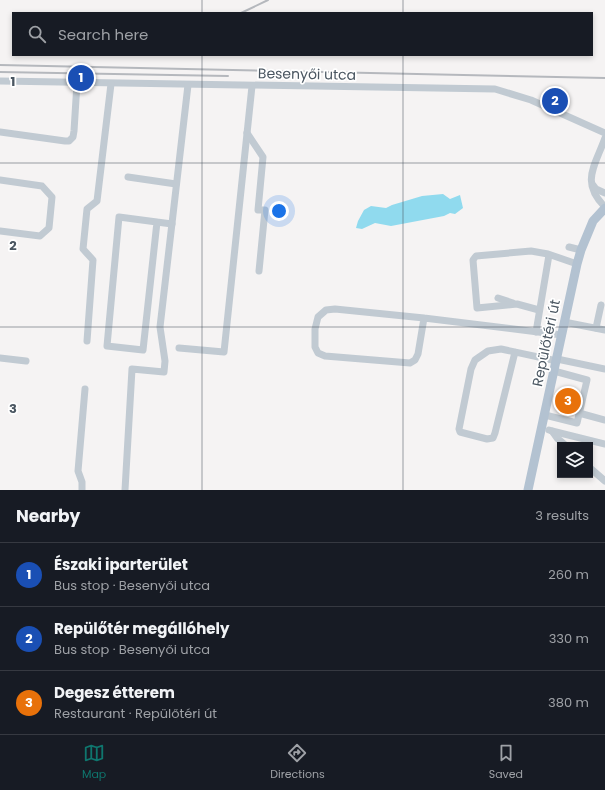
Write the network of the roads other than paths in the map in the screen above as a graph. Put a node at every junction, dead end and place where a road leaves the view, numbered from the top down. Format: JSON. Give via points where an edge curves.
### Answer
{"nodes":[{"id":1,"x":0,"y":81,"type":"edge"},
{"id":2,"x":77,"y":83,"type":"junction"},
{"id":3,"x":111,"y":84,"type":"junction"},
{"id":4,"x":188,"y":85,"type":"junction"},
{"id":5,"x":252,"y":86,"type":"junction"},
{"id":6,"x":0,"y":132,"type":"edge"},
{"id":7,"x":247,"y":133,"type":"junction"},
{"id":8,"x":605,"y":133,"type":"edge"},
{"id":9,"x":605,"y":138,"type":"edge"},
{"id":10,"x":128,"y":177,"type":"dead end"},
{"id":11,"x":0,"y":180,"type":"edge"},
{"id":12,"x":590,"y":181,"type":"junction"},
{"id":13,"x":176,"y":184,"type":"junction"},
{"id":14,"x":605,"y":193,"type":"edge"},
{"id":15,"x":605,"y":207,"type":"edge"},
{"id":16,"x":157,"y":222,"type":"junction"},
{"id":17,"x":172,"y":224,"type":"junction"},
{"id":18,"x":0,"y":231,"type":"edge"},
{"id":19,"x":569,"y":247,"type":"dead end"},
{"id":20,"x":581,"y":250,"type":"junction"},
{"id":21,"x":550,"y":255,"type":"junction"},
{"id":22,"x":577,"y":264,"type":"junction"},
{"id":23,"x":259,"y":271,"type":"dead end"},
{"id":24,"x":498,"y":298,"type":"dead end"},
{"id":25,"x":517,"y":304,"type":"junction"},
{"id":26,"x":601,"y":305,"type":"dead end"},
{"id":27,"x":539,"y":310,"type":"junction"},
{"id":28,"x":424,"y":318,"type":"junction"},
{"id":29,"x":564,"y":322,"type":"junction"},
{"id":30,"x":596,"y":328,"type":"junction"},
{"id":31,"x":605,"y":330,"type":"edge"},
{"id":32,"x":536,"y":332,"type":"junction"},
{"id":33,"x":562,"y":335,"type":"junction"},
{"id":34,"x":86,"y":341,"type":"dead end"},
{"id":35,"x":179,"y":348,"type":"dead end"},
{"id":36,"x":515,"y":352,"type":"junction"},
{"id":37,"x":0,"y":358,"type":"edge"},
{"id":38,"x":557,"y":360,"type":"junction"},
{"id":39,"x":26,"y":361,"type":"dead end"},
{"id":40,"x":605,"y":369,"type":"edge"},
{"id":41,"x":554,"y":371,"type":"junction"},
{"id":42,"x":85,"y":389,"type":"dead end"},
{"id":43,"x":579,"y":413,"type":"junction"},
{"id":44,"x":544,"y":415,"type":"junction"},
{"id":45,"x":605,"y":420,"type":"edge"},
{"id":46,"x":542,"y":428,"type":"junction"},
{"id":47,"x":552,"y":430,"type":"junction"},
{"id":48,"x":562,"y":442,"type":"edge"},
{"id":49,"x":605,"y":444,"type":"edge"},
{"id":50,"x":593,"y":471,"type":"edge"},
{"id":51,"x":605,"y":481,"type":"edge"},
{"id":52,"x":82,"y":490,"type":"edge"},
{"id":53,"x":125,"y":490,"type":"edge"},
{"id":54,"x":528,"y":490,"type":"edge"}],
"edges":[{"from":1,"to":2,"type":"street","name":"Besenyői utca"},
{"from":2,"to":3,"type":"street","name":"Besenyői utca"},
{"from":2,"to":6,"type":"street","via":[[74,132],[70,141]]},
{"from":3,"to":4,"type":"street","name":"Besenyői utca"},
{"from":3,"to":34,"type":"street","via":[[97,201],[87,209],[83,248],[93,260]]},
{"from":4,"to":5,"type":"street","name":"Besenyői utca"},
{"from":4,"to":13,"type":"street"},
{"from":5,"to":7,"type":"street"},
{"from":5,"to":8,"type":"street","name":"Besenyői utca","via":[[495,89],[531,100]]},
{"from":7,"to":23,"type":"street","via":[[263,157],[258,210],[266,210]]},
{"from":7,"to":35,"type":"street","via":[[224,352]]},
{"from":9,"to":12,"type":"street"},
{"from":10,"to":13,"type":"street"},
{"from":11,"to":18,"type":"street","via":[[42,186],[52,197],[48,228],[40,236]]},
{"from":12,"to":14,"type":"street","via":[[596,189]]},
{"from":12,"to":15,"type":"street","name":"Repülőtéri út","via":[[594,192]]},
{"from":13,"to":17,"type":"street"},
{"from":15,"to":20,"type":"main road","name":"Repülőtéri út","via":[[593,221]]},
{"from":16,"to":16,"type":"street","via":[[119,217],[107,346],[143,350]]},
{"from":16,"to":17,"type":"street"},
{"from":17,"to":53,"type":"street","via":[[160,327],[164,372],[132,369]]},
{"from":19,"to":20,"type":"street"},
{"from":20,"to":22,"type":"main road","name":"Repülőtéri út"},
{"from":21,"to":22,"type":"street"},
{"from":21,"to":25,"type":"street","via":[[531,251],[474,257],[477,308]]},
{"from":21,"to":27,"type":"street"},
{"from":22,"to":29,"type":"main road","name":"Repülőtéri út"},
{"from":24,"to":25,"type":"street"},
{"from":25,"to":27,"type":"street"},
{"from":26,"to":30,"type":"street"},
{"from":27,"to":32,"type":"street"},
{"from":28,"to":28,"type":"street","via":[[326,310],[318,317],[315,347],[318,353],[325,356],[410,363],[418,354]]},
{"from":28,"to":32,"type":"street"},
{"from":29,"to":30,"type":"street"},
{"from":29,"to":33,"type":"main road","name":"Repülőtéri út"},
{"from":30,"to":31,"type":"street"},
{"from":32,"to":33,"type":"street"},
{"from":33,"to":38,"type":"main road","name":"Repülőtéri út"},
{"from":36,"to":36,"type":"street","via":[[501,349],[488,351],[475,360],[460,432],[487,439],[493,438]]},
{"from":36,"to":38,"type":"street"},
{"from":37,"to":39,"type":"street"},
{"from":38,"to":40,"type":"street"},
{"from":38,"to":41,"type":"main road","name":"Repülőtéri út"},
{"from":41,"to":43,"type":"street","via":[[587,380]]},
{"from":41,"to":44,"type":"main road","name":"Repülőtéri út"},
{"from":42,"to":52,"type":"street","via":[[78,471]]},
{"from":43,"to":44,"type":"street","via":[[577,423]]},
{"from":43,"to":45,"type":"street"},
{"from":44,"to":46,"type":"main road","name":"Repülőtéri út"},
{"from":46,"to":47,"type":"street"},
{"from":46,"to":54,"type":"main road","name":"Repülőtéri út"},
{"from":47,"to":48,"type":"street"},
{"from":47,"to":49,"type":"street"},
{"from":50,"to":51,"type":"street"}]}
